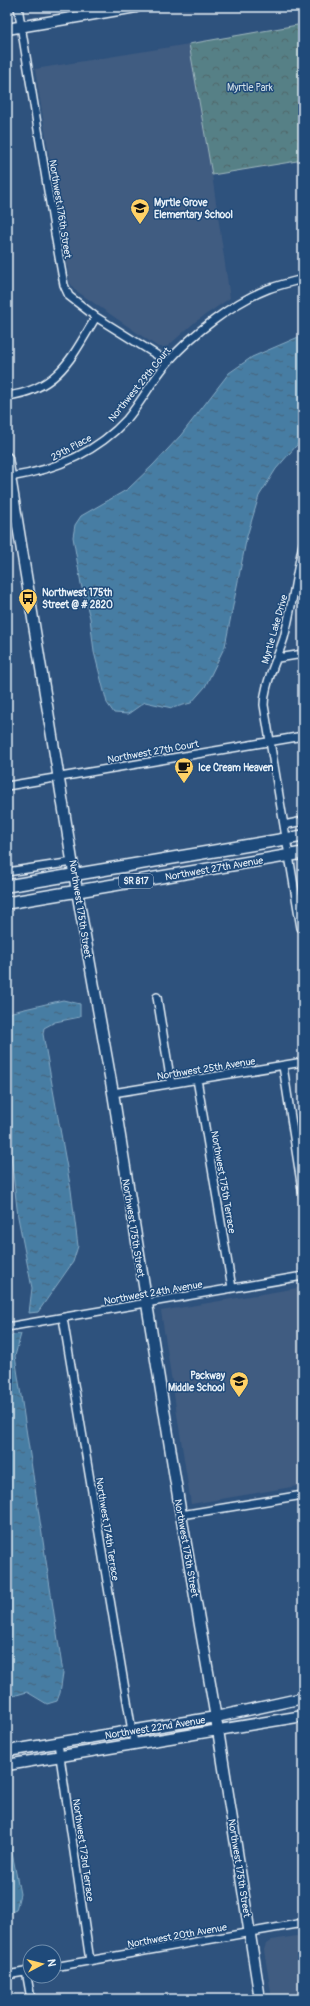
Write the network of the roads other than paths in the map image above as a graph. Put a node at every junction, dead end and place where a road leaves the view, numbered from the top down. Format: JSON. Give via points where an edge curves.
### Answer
{"nodes":[{"id":1,"x":18,"y":7,"type":"edge"},
{"id":2,"x":136,"y":7,"type":"edge"},
{"id":3,"x":21,"y":27,"type":"junction"},
{"id":4,"x":7,"y":29,"type":"edge"},
{"id":5,"x":303,"y":279,"type":"edge"},
{"id":6,"x":96,"y":317,"type":"junction"},
{"id":7,"x":168,"y":362,"type":"junction"},
{"id":8,"x":7,"y":396,"type":"edge"},
{"id":9,"x":114,"y":431,"type":"joint"},
{"id":10,"x":7,"y":458,"type":"edge"},
{"id":11,"x":10,"y":477,"type":"junction"},
{"id":12,"x":303,"y":544,"type":"edge"},
{"id":13,"x":303,"y":654,"type":"edge"},
{"id":14,"x":278,"y":658,"type":"junction"},
{"id":15,"x":303,"y":736,"type":"edge"},
{"id":16,"x":270,"y":741,"type":"junction"},
{"id":17,"x":60,"y":776,"type":"junction"},
{"id":18,"x":7,"y":786,"type":"edge"},
{"id":19,"x":303,"y":821,"type":"edge"},
{"id":20,"x":284,"y":825,"type":"junction"},
{"id":21,"x":303,"y":836,"type":"edge"},
{"id":22,"x":286,"y":839,"type":"junction"},
{"id":23,"x":303,"y":852,"type":"edge"},
{"id":24,"x":289,"y":855,"type":"junction"},
{"id":25,"x":73,"y":862,"type":"junction"},
{"id":26,"x":7,"y":872,"type":"edge"},
{"id":27,"x":75,"y":874,"type":"junction"},
{"id":28,"x":7,"y":886,"type":"edge"},
{"id":29,"x":77,"y":891,"type":"junction"},
{"id":30,"x":7,"y":903,"type":"edge"},
{"id":31,"x":301,"y":928,"type":"dead end"},
{"id":32,"x":157,"y":997,"type":"dead end"},
{"id":33,"x":303,"y":1062,"type":"edge"},
{"id":34,"x":283,"y":1066,"type":"junction"},
{"id":35,"x":197,"y":1079,"type":"junction"},
{"id":36,"x":171,"y":1083,"type":"junction"},
{"id":37,"x":113,"y":1093,"type":"junction"},
{"id":38,"x":303,"y":1196,"type":"edge"},
{"id":39,"x":303,"y":1276,"type":"edge"},
{"id":40,"x":232,"y":1288,"type":"junction"},
{"id":41,"x":146,"y":1303,"type":"junction"},
{"id":42,"x":63,"y":1318,"type":"junction"},
{"id":43,"x":7,"y":1327,"type":"edge"},
{"id":44,"x":303,"y":1494,"type":"edge"},
{"id":45,"x":181,"y":1515,"type":"junction"},
{"id":46,"x":303,"y":1698,"type":"edge"},
{"id":47,"x":303,"y":1716,"type":"edge"},
{"id":48,"x":216,"y":1717,"type":"junction"},
{"id":49,"x":131,"y":1730,"type":"junction"},
{"id":50,"x":218,"y":1730,"type":"junction"},
{"id":51,"x":58,"y":1743,"type":"junction"},
{"id":52,"x":134,"y":1743,"type":"junction"},
{"id":53,"x":7,"y":1751,"type":"edge"},
{"id":54,"x":60,"y":1757,"type":"junction"},
{"id":55,"x":7,"y":1765,"type":"edge"},
{"id":56,"x":303,"y":1923,"type":"edge"},
{"id":57,"x":250,"y":1932,"type":"junction"},
{"id":58,"x":90,"y":1961,"type":"junction"},
{"id":59,"x":62,"y":1966,"type":"edge"},
{"id":60,"x":22,"y":1972,"type":"edge"},
{"id":61,"x":7,"y":1975,"type":"edge"},
{"id":62,"x":29,"y":1984,"type":"edge"},
{"id":63,"x":31,"y":1999,"type":"edge"},
{"id":64,"x":260,"y":1999,"type":"edge"}],
"edges":[{"from":1,"to":3,"type":"street","name":"Northwest 176th Street"},
{"from":2,"to":3,"type":"street"},
{"from":3,"to":4,"type":"street"},
{"from":3,"to":6,"type":"street","name":"Northwest 176th Street","via":[[64,285],[69,296]]},
{"from":5,"to":7,"type":"street","name":"Northwest 29th Court","via":[[267,289],[226,312],[197,334]]},
{"from":6,"to":7,"type":"street","name":"Northwest 176th Street"},
{"from":6,"to":8,"type":"street","via":[[74,353],[54,378],[33,390]]},
{"from":7,"to":9,"type":"street","name":"Northwest 29th Court","via":[[127,418]]},
{"from":9,"to":11,"type":"street","name":"29th Place","via":[[105,440],[60,466]]},
{"from":10,"to":11,"type":"street","name":"Northwest 175th Street"},
{"from":11,"to":17,"type":"street","name":"Northwest 175th Street"},
{"from":12,"to":14,"type":"street","name":"Myrtle Lake Drive","via":[[292,605]]},
{"from":13,"to":14,"type":"street"},
{"from":14,"to":16,"type":"street","name":"Myrtle Lake Drive","via":[[264,694]]},
{"from":15,"to":16,"type":"street","name":"Northwest 27th Court"},
{"from":16,"to":17,"type":"street","name":"Northwest 27th Court"},
{"from":16,"to":20,"type":"street","name":"Myrtle Lake Drive"},
{"from":17,"to":18,"type":"street","name":"Northwest 27th Court"},
{"from":17,"to":25,"type":"street","name":"Northwest 175th Street"},
{"from":19,"to":20,"type":"street"},
{"from":20,"to":22,"type":"street","name":"Myrtle Lake Drive"},
{"from":21,"to":22,"type":"main road","name":"Northwest 27th Avenue","number":"SR 817"},
{"from":22,"to":24,"type":"street","name":"Myrtle Lake Drive"},
{"from":22,"to":27,"type":"main road","name":"Northwest 27th Avenue","number":"SR 817"},
{"from":23,"to":24,"type":"main road","name":"Northwest 27th Avenue","number":"SR 817"},
{"from":24,"to":29,"type":"main road","name":"Northwest 27th Avenue","number":"SR 817"},
{"from":24,"to":31,"type":"street","name":"Myrtle Lake Drive"},
{"from":25,"to":26,"type":"street"},
{"from":25,"to":27,"type":"street","name":"Northwest 175th Street"},
{"from":27,"to":28,"type":"main road","name":"Northwest 27th Avenue","number":"SR 817"},
{"from":27,"to":29,"type":"street","name":"Northwest 175th Street"},
{"from":29,"to":30,"type":"main road","name":"Northwest 27th Avenue","number":"SR 817"},
{"from":29,"to":37,"type":"street","name":"Northwest 175th Street"},
{"from":32,"to":36,"type":"street"},
{"from":33,"to":34,"type":"street","name":"Northwest 25th Avenue"},
{"from":34,"to":35,"type":"street","name":"Northwest 25th Avenue"},
{"from":34,"to":38,"type":"street"},
{"from":35,"to":36,"type":"street","name":"Northwest 25th Avenue"},
{"from":35,"to":40,"type":"street","name":"Northwest 175th Terrace"},
{"from":36,"to":37,"type":"street","name":"Northwest 25th Avenue"},
{"from":37,"to":41,"type":"street","name":"Northwest 175th Street"},
{"from":39,"to":40,"type":"street","name":"Northwest 24th Avenue"},
{"from":40,"to":41,"type":"street","name":"Northwest 24th Avenue"},
{"from":41,"to":42,"type":"street","name":"Northwest 24th Avenue"},
{"from":41,"to":45,"type":"street","name":"Northwest 175th Street"},
{"from":42,"to":43,"type":"street","name":"Northwest 24th Avenue"},
{"from":42,"to":49,"type":"street","name":"Northwest 174th Terrace"},
{"from":44,"to":45,"type":"street"},
{"from":45,"to":48,"type":"street","name":"Northwest 175th Street"},
{"from":46,"to":48,"type":"street","name":"Northwest 22nd Avenue"},
{"from":47,"to":50,"type":"street","name":"Northwest 22nd Avenue"},
{"from":48,"to":49,"type":"street","name":"Northwest 22nd Avenue"},
{"from":48,"to":50,"type":"street","name":"Northwest 175th Street"},
{"from":49,"to":51,"type":"street","name":"Northwest 22nd Avenue"},
{"from":49,"to":52,"type":"street","name":"Northwest 174th Terrace"},
{"from":50,"to":52,"type":"street","name":"Northwest 22nd Avenue"},
{"from":50,"to":57,"type":"street","name":"Northwest 175th Street"},
{"from":51,"to":53,"type":"street","name":"Northwest 22nd Avenue"},
{"from":51,"to":54,"type":"street","name":"Northwest 173rd Terrace"},
{"from":52,"to":54,"type":"street","name":"Northwest 22nd Avenue"},
{"from":54,"to":55,"type":"street","name":"Northwest 22nd Avenue"},
{"from":54,"to":58,"type":"street","name":"Northwest 173rd Terrace"},
{"from":56,"to":57,"type":"street","name":"Northwest 20th Avenue"},
{"from":57,"to":58,"type":"street","name":"Northwest 20th Avenue"},
{"from":57,"to":64,"type":"street","name":"Northwest 175th Street"},
{"from":58,"to":59,"type":"street","name":"Northwest 20th Avenue"},
{"from":60,"to":61,"type":"street"},
{"from":62,"to":63,"type":"street"}]}
